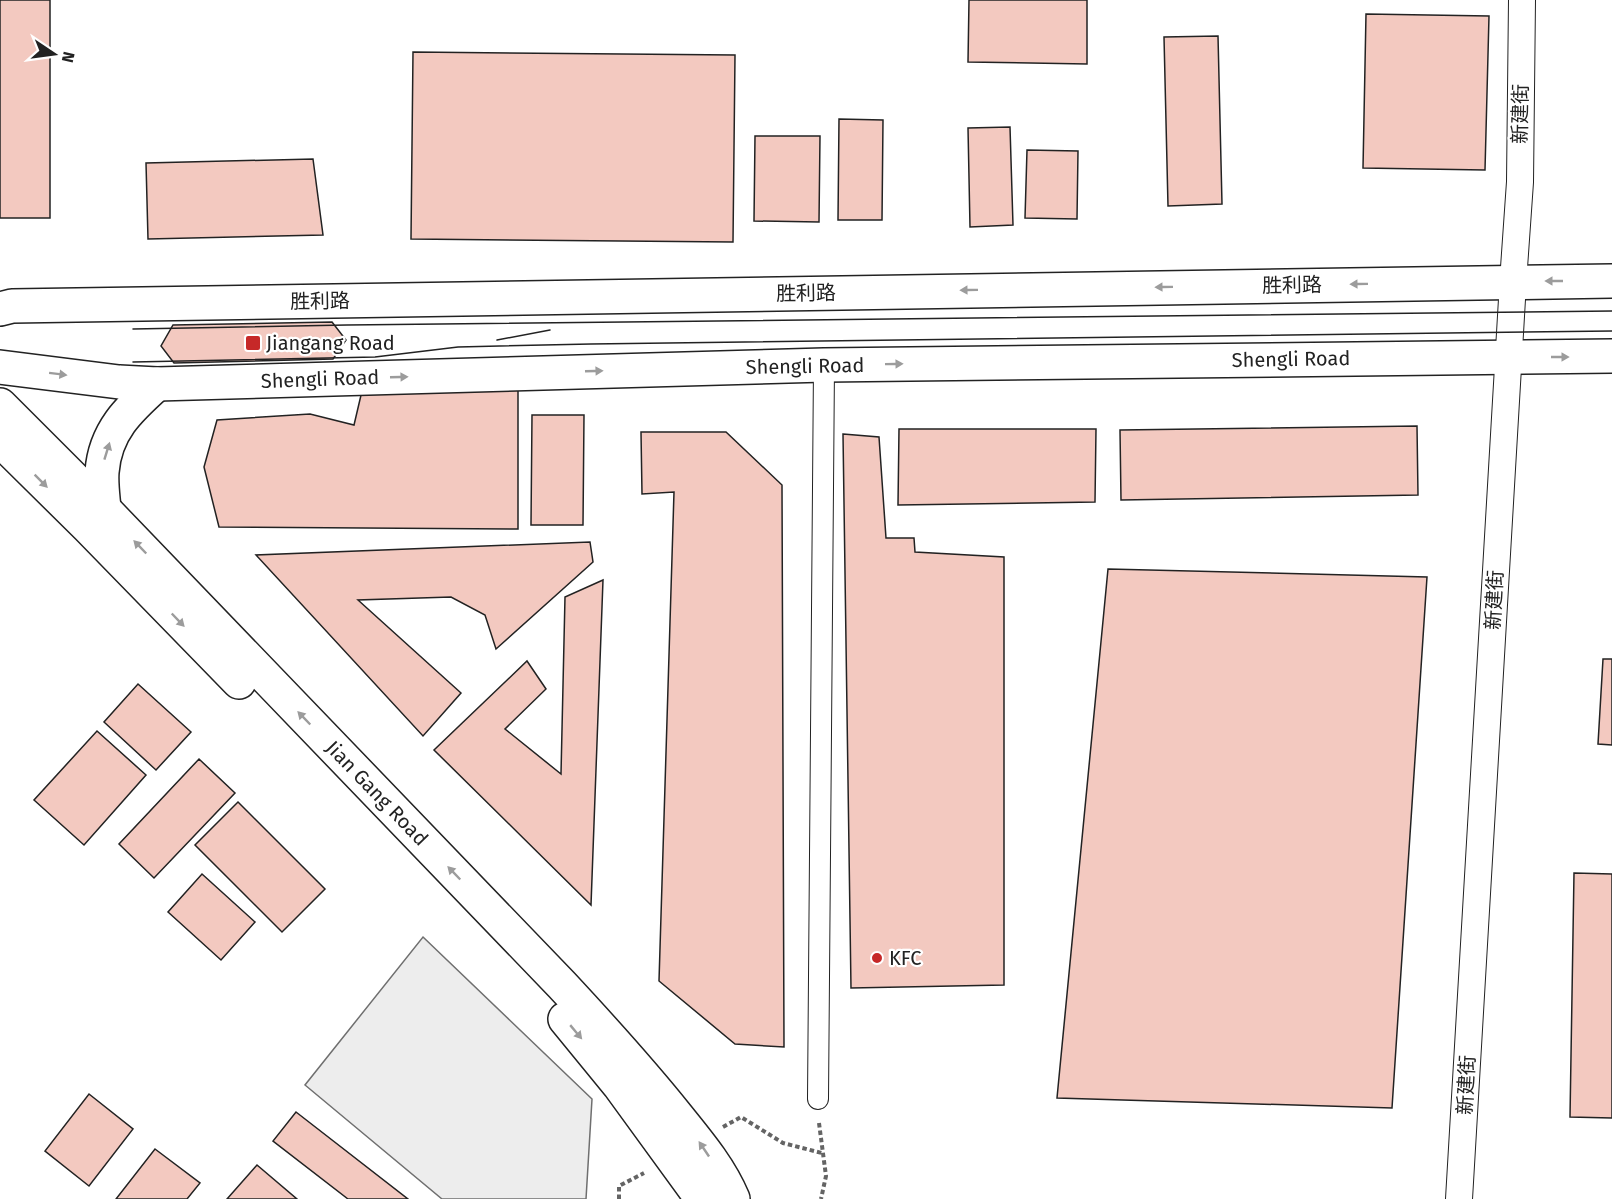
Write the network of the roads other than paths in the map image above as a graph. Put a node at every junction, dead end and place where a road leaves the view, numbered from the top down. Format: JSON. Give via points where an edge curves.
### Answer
{"nodes":[{"id":1,"x":1522,"y":0,"type":"edge"},
{"id":2,"x":1612,"y":281,"type":"edge"},
{"id":3,"x":1513,"y":282,"type":"junction"},
{"id":4,"x":0,"y":309,"type":"edge"},
{"id":5,"x":1612,"y":356,"type":"edge"},
{"id":6,"x":1509,"y":357,"type":"junction"},
{"id":7,"x":824,"y":365,"type":"junction"},
{"id":8,"x":0,"y":367,"type":"edge"},
{"id":9,"x":157,"y":384,"type":"junction"},
{"id":10,"x":0,"y":405,"type":"edge"},
{"id":11,"x":0,"y":440,"type":"edge"},
{"id":12,"x":104,"y":509,"type":"junction"},
{"id":13,"x":818,"y":1100,"type":"road end"},
{"id":14,"x":702,"y":1199,"type":"edge"},
{"id":15,"x":733,"y":1199,"type":"edge"},
{"id":16,"x":1459,"y":1199,"type":"edge"}],
"edges":[{"from":1,"to":3,"type":"street","name":"新建街","via":[[1520,182]]},
{"from":2,"to":3,"type":"main road","name":"胜利路","one_way":true},
{"from":3,"to":4,"type":"main road","name":"胜利路","one_way":true},
{"from":3,"to":6,"type":"street","name":"新建街"},
{"from":6,"to":5,"type":"main road","name":"Shengli Road","one_way":true},
{"from":7,"to":6,"type":"main road","name":"Shengli Road","one_way":true},
{"from":6,"to":16,"type":"street","name":"新建街"},
{"from":9,"to":7,"type":"main road","name":"Shengli Road","one_way":true},
{"from":7,"to":13,"type":"street"},
{"from":8,"to":9,"type":"main road","name":"Shengli Road","one_way":true},
{"from":12,"to":9,"type":"main road","one_way":true,"via":[[102,473],[112,435],[122,417]]},
{"from":10,"to":12,"type":"main road","name":"Jian Gang Road"},
{"from":11,"to":14,"type":"main road","name":"Jian Gang Road","one_way":true,"via":[[550,1002],[619,1085]]},
{"from":15,"to":12,"type":"main road","name":"Jian Gang Road","one_way":true,"via":[[698,1141],[610,1037]]}]}
